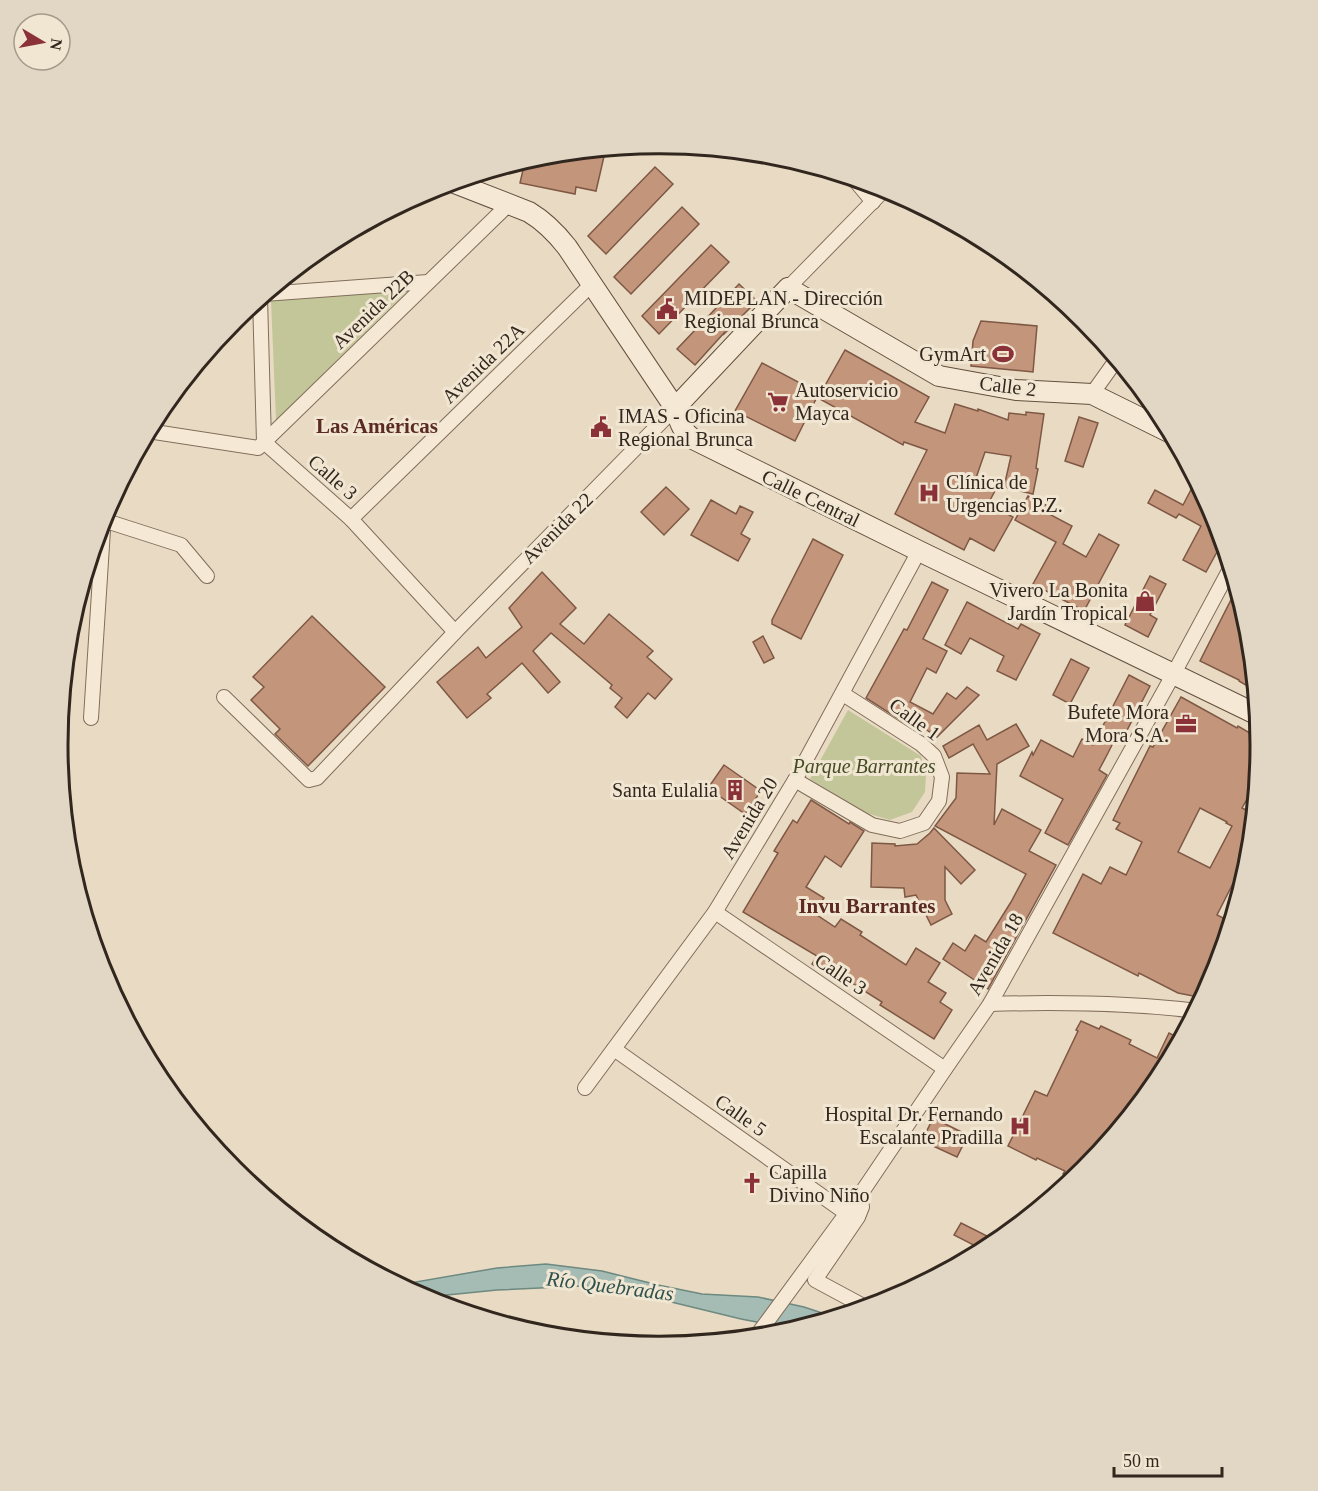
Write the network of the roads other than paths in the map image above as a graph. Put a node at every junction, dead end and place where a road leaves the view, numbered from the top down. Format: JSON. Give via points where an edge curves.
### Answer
{"nodes":[{"id":1,"x":464,"y":187,"type":"edge"},
{"id":2,"x":864,"y":191,"type":"edge"},
{"id":3,"x":878,"y":196,"type":"edge"},
{"id":4,"x":873,"y":202,"type":"junction"},
{"id":5,"x":509,"y":204,"type":"junction"},
{"id":6,"x":428,"y":282,"type":"junction"},
{"id":7,"x":591,"y":285,"type":"junction"},
{"id":8,"x":788,"y":288,"type":"junction"},
{"id":9,"x":279,"y":293,"type":"edge"},
{"id":10,"x":260,"y":309,"type":"edge"},
{"id":11,"x":1112,"y":365,"type":"edge"},
{"id":12,"x":1092,"y":394,"type":"junction"},
{"id":13,"x":675,"y":408,"type":"junction"},
{"id":14,"x":1156,"y":426,"type":"edge"},
{"id":15,"x":158,"y":432,"type":"edge"},
{"id":16,"x":264,"y":442,"type":"junction"},
{"id":17,"x":351,"y":519,"type":"junction"},
{"id":18,"x":112,"y":520,"type":"edge"},
{"id":19,"x":101,"y":550,"type":"edge"},
{"id":20,"x":919,"y":551,"type":"junction"},
{"id":21,"x":207,"y":576,"type":"dead end"},
{"id":22,"x":1226,"y":577,"type":"edge"},
{"id":23,"x":454,"y":632,"type":"junction"},
{"id":24,"x":1173,"y":675,"type":"junction"},
{"id":25,"x":843,"y":694,"type":"junction"},
{"id":26,"x":224,"y":697,"type":"dead end"},
{"id":27,"x":1249,"y":711,"type":"edge"},
{"id":28,"x":91,"y":718,"type":"dead end"},
{"id":29,"x":795,"y":780,"type":"junction"},
{"id":30,"x":715,"y":912,"type":"junction"},
{"id":31,"x":990,"y":1004,"type":"junction"},
{"id":32,"x":1188,"y":1010,"type":"edge"},
{"id":33,"x":614,"y":1048,"type":"junction"},
{"id":34,"x":945,"y":1069,"type":"junction"},
{"id":35,"x":585,"y":1088,"type":"dead end"},
{"id":36,"x":860,"y":1195,"type":"junction"},
{"id":37,"x":846,"y":1213,"type":"junction"},
{"id":38,"x":857,"y":1303,"type":"edge"},
{"id":39,"x":763,"y":1328,"type":"edge"}],
"edges":[{"from":1,"to":5,"type":"main road","name":"Calle Central"},
{"from":2,"to":4,"type":"street"},
{"from":3,"to":4,"type":"street","name":"Avenida 22"},
{"from":4,"to":8,"type":"street","name":"Avenida 22"},
{"from":5,"to":6,"type":"street","name":"Avenida 22B"},
{"from":5,"to":7,"type":"main road","name":"Calle Central","via":[[537,217],[556,234]]},
{"from":6,"to":9,"type":"street"},
{"from":6,"to":16,"type":"street","name":"Avenida 22B"},
{"from":7,"to":13,"type":"main road","name":"Calle Central"},
{"from":7,"to":17,"type":"street","name":"Avenida 22A"},
{"from":8,"to":12,"type":"main road","name":"Calle 2","via":[[939,376],[1016,390]]},
{"from":8,"to":13,"type":"main road","name":"Avenida 22"},
{"from":10,"to":16,"type":"street"},
{"from":11,"to":12,"type":"street"},
{"from":12,"to":14,"type":"main road","name":"Calle 2"},
{"from":13,"to":20,"type":"main road","name":"Calle Central","via":[[693,439]]},
{"from":13,"to":23,"type":"street","name":"Avenida 22"},
{"from":15,"to":16,"type":"street","via":[[258,448]]},
{"from":16,"to":17,"type":"street","name":"Calle 3"},
{"from":17,"to":23,"type":"street","name":"Calle 3"},
{"from":18,"to":21,"type":"street","via":[[181,545]]},
{"from":19,"to":28,"type":"street"},
{"from":20,"to":24,"type":"main road","name":"Calle Central"},
{"from":20,"to":25,"type":"street","name":"Avenida 20"},
{"from":22,"to":24,"type":"street","name":"Avenida 18"},
{"from":23,"to":26,"type":"street","name":"Avenida 22","via":[[313,780]]},
{"from":24,"to":27,"type":"main road","name":"Calle Central"},
{"from":24,"to":31,"type":"street","name":"Avenida 18"},
{"from":25,"to":29,"type":"street","name":"Avenida 20"},
{"from":25,"to":29,"type":"street","name":"Calle 1","via":[[934,756],[942,777],[939,801],[924,823],[900,831],[872,825]]},
{"from":29,"to":30,"type":"street","name":"Avenida 20"},
{"from":30,"to":33,"type":"street","name":"Avenida 20"},
{"from":30,"to":34,"type":"street","name":"Calle 3"},
{"from":31,"to":32,"type":"street","via":[[1049,1002]]},
{"from":31,"to":34,"type":"street","name":"Avenida 18"},
{"from":33,"to":35,"type":"street","name":"Avenida 20"},
{"from":33,"to":37,"type":"street","name":"Calle 5"},
{"from":34,"to":36,"type":"street","name":"Avenida 18"},
{"from":36,"to":37,"type":"street","name":"Avenida 18"},
{"from":36,"to":38,"type":"street","via":[[862,1207],[858,1217],[815,1280]]},
{"from":37,"to":39,"type":"street","name":"Avenida 18"}]}
